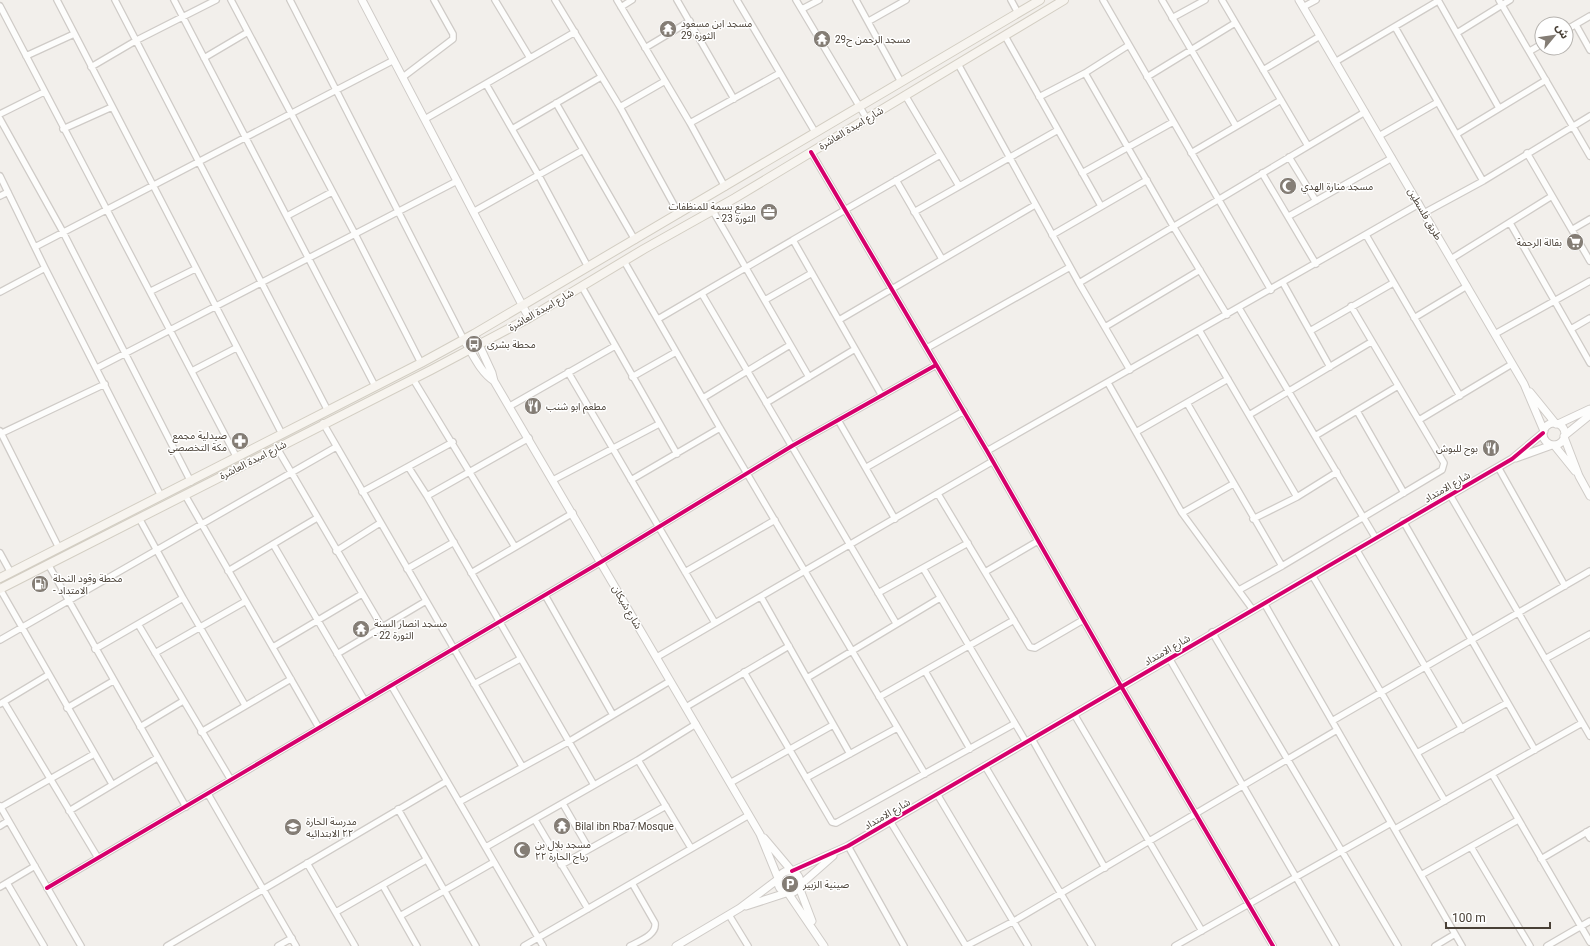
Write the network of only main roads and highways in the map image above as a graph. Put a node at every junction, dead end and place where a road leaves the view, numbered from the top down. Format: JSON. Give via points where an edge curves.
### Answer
{"nodes":[{"id":1,"x":1040,"y":0,"type":"edge"},
{"id":2,"x":1064,"y":0,"type":"edge"},
{"id":3,"x":694,"y":206,"type":"junction"},
{"id":4,"x":700,"y":217,"type":"junction"},
{"id":5,"x":95,"y":529,"type":"junction"},
{"id":6,"x":99,"y":537,"type":"junction"},
{"id":7,"x":0,"y":578,"type":"edge"},
{"id":8,"x":0,"y":589,"type":"edge"}],
"edges":[{"from":1,"to":3,"type":"main road","name":"شارع امبدة العاشرة"},
{"from":2,"to":4,"type":"main road","name":"شارع امبدة العاشرة"},
{"from":3,"to":4,"type":"main road"},
{"from":3,"to":5,"type":"main road","name":"شارع امبدة العاشرة","via":[[464,340]]},
{"from":4,"to":6,"type":"main road","name":"شارع امبدة العاشرة","via":[[470,350]]},
{"from":5,"to":6,"type":"main road"},
{"from":5,"to":7,"type":"main road","name":"شارع امبدة العاشرة"},
{"from":6,"to":8,"type":"main road","name":"شارع امبدة العاشرة"}]}
